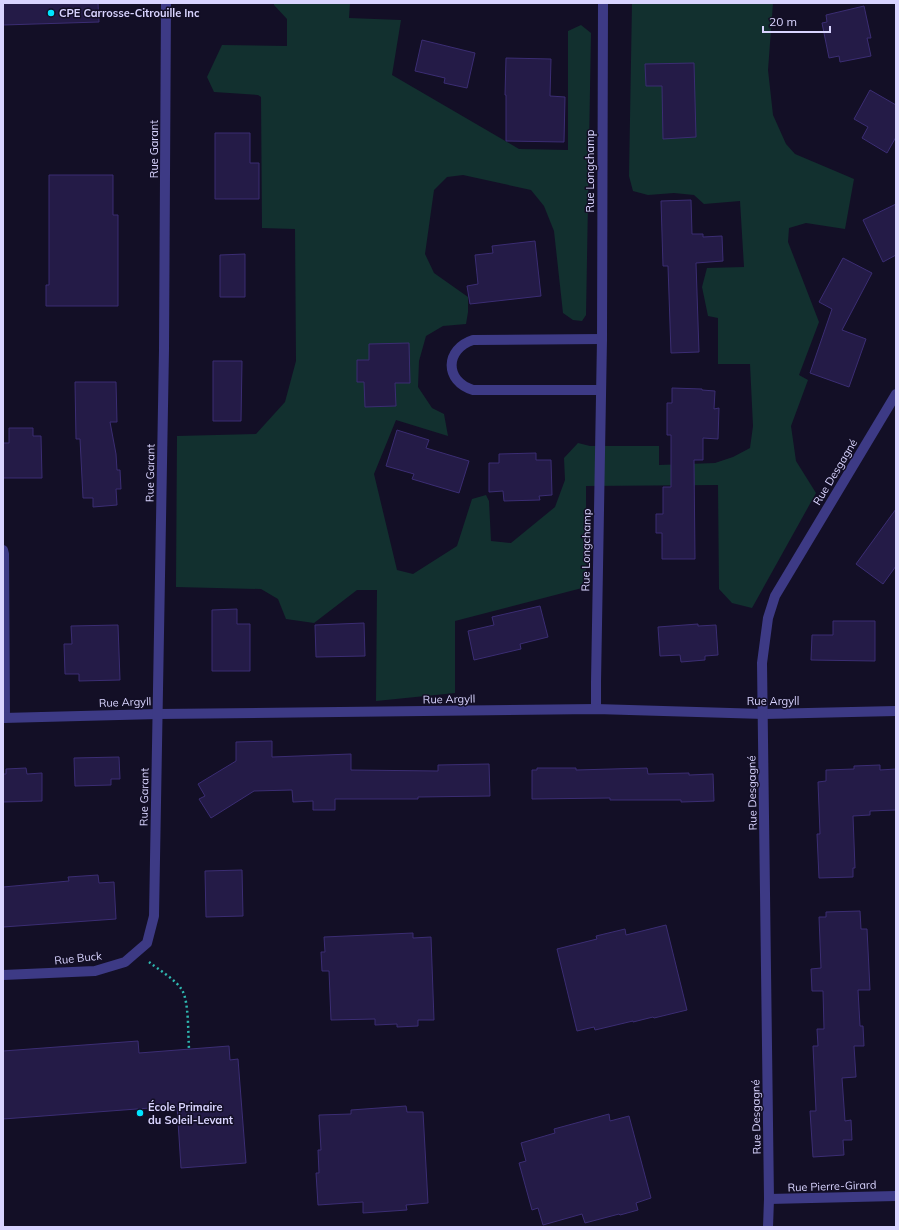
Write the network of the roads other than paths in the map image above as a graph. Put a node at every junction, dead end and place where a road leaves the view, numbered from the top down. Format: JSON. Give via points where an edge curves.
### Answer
{"nodes":[{"id":1,"x":166,"y":3,"type":"edge"},
{"id":2,"x":603,"y":3,"type":"edge"},
{"id":3,"x":602,"y":339,"type":"junction"},
{"id":4,"x":601,"y":390,"type":"junction"},
{"id":5,"x":896,"y":394,"type":"edge"},
{"id":6,"x":3,"y":550,"type":"edge"},
{"id":7,"x":596,"y":709,"type":"junction"},
{"id":8,"x":896,"y":711,"type":"edge"},
{"id":9,"x":158,"y":714,"type":"junction"},
{"id":10,"x":764,"y":714,"type":"junction"},
{"id":11,"x":4,"y":718,"type":"edge"},
{"id":12,"x":147,"y":943,"type":"joint"},
{"id":13,"x":3,"y":975,"type":"edge"},
{"id":14,"x":896,"y":1196,"type":"edge"},
{"id":15,"x":768,"y":1199,"type":"junction"},
{"id":16,"x":768,"y":1227,"type":"edge"}],
"edges":[{"from":1,"to":9,"type":"street","name":"Rue Garant"},
{"from":2,"to":3,"type":"street","name":"Rue Longchamp"},
{"from":3,"to":4,"type":"street","name":"Rue Longchamp"},
{"from":3,"to":4,"type":"street","via":[[473,340],[458,348],[452,364],[455,378],[465,388],[472,390]]},
{"from":4,"to":7,"type":"street","name":"Rue Longchamp"},
{"from":5,"to":10,"type":"street","name":"Rue Desgagné","via":[[775,596],[768,618],[762,663]]},
{"from":6,"to":11,"type":"street"},
{"from":7,"to":9,"type":"street","name":"Rue Argyll"},
{"from":7,"to":10,"type":"street","name":"Rue Argyll"},
{"from":8,"to":10,"type":"street","name":"Rue Argyll"},
{"from":9,"to":11,"type":"street","name":"Rue Argyll"},
{"from":9,"to":12,"type":"street","name":"Rue Garant","via":[[154,916]]},
{"from":10,"to":15,"type":"street","name":"Rue Desgagné"},
{"from":12,"to":13,"type":"street","name":"Rue Buck","via":[[125,962],[95,971]]},
{"from":14,"to":15,"type":"street","name":"Rue Pierre-Girard"},
{"from":15,"to":16,"type":"street","name":"Rue Desgagné"}]}
